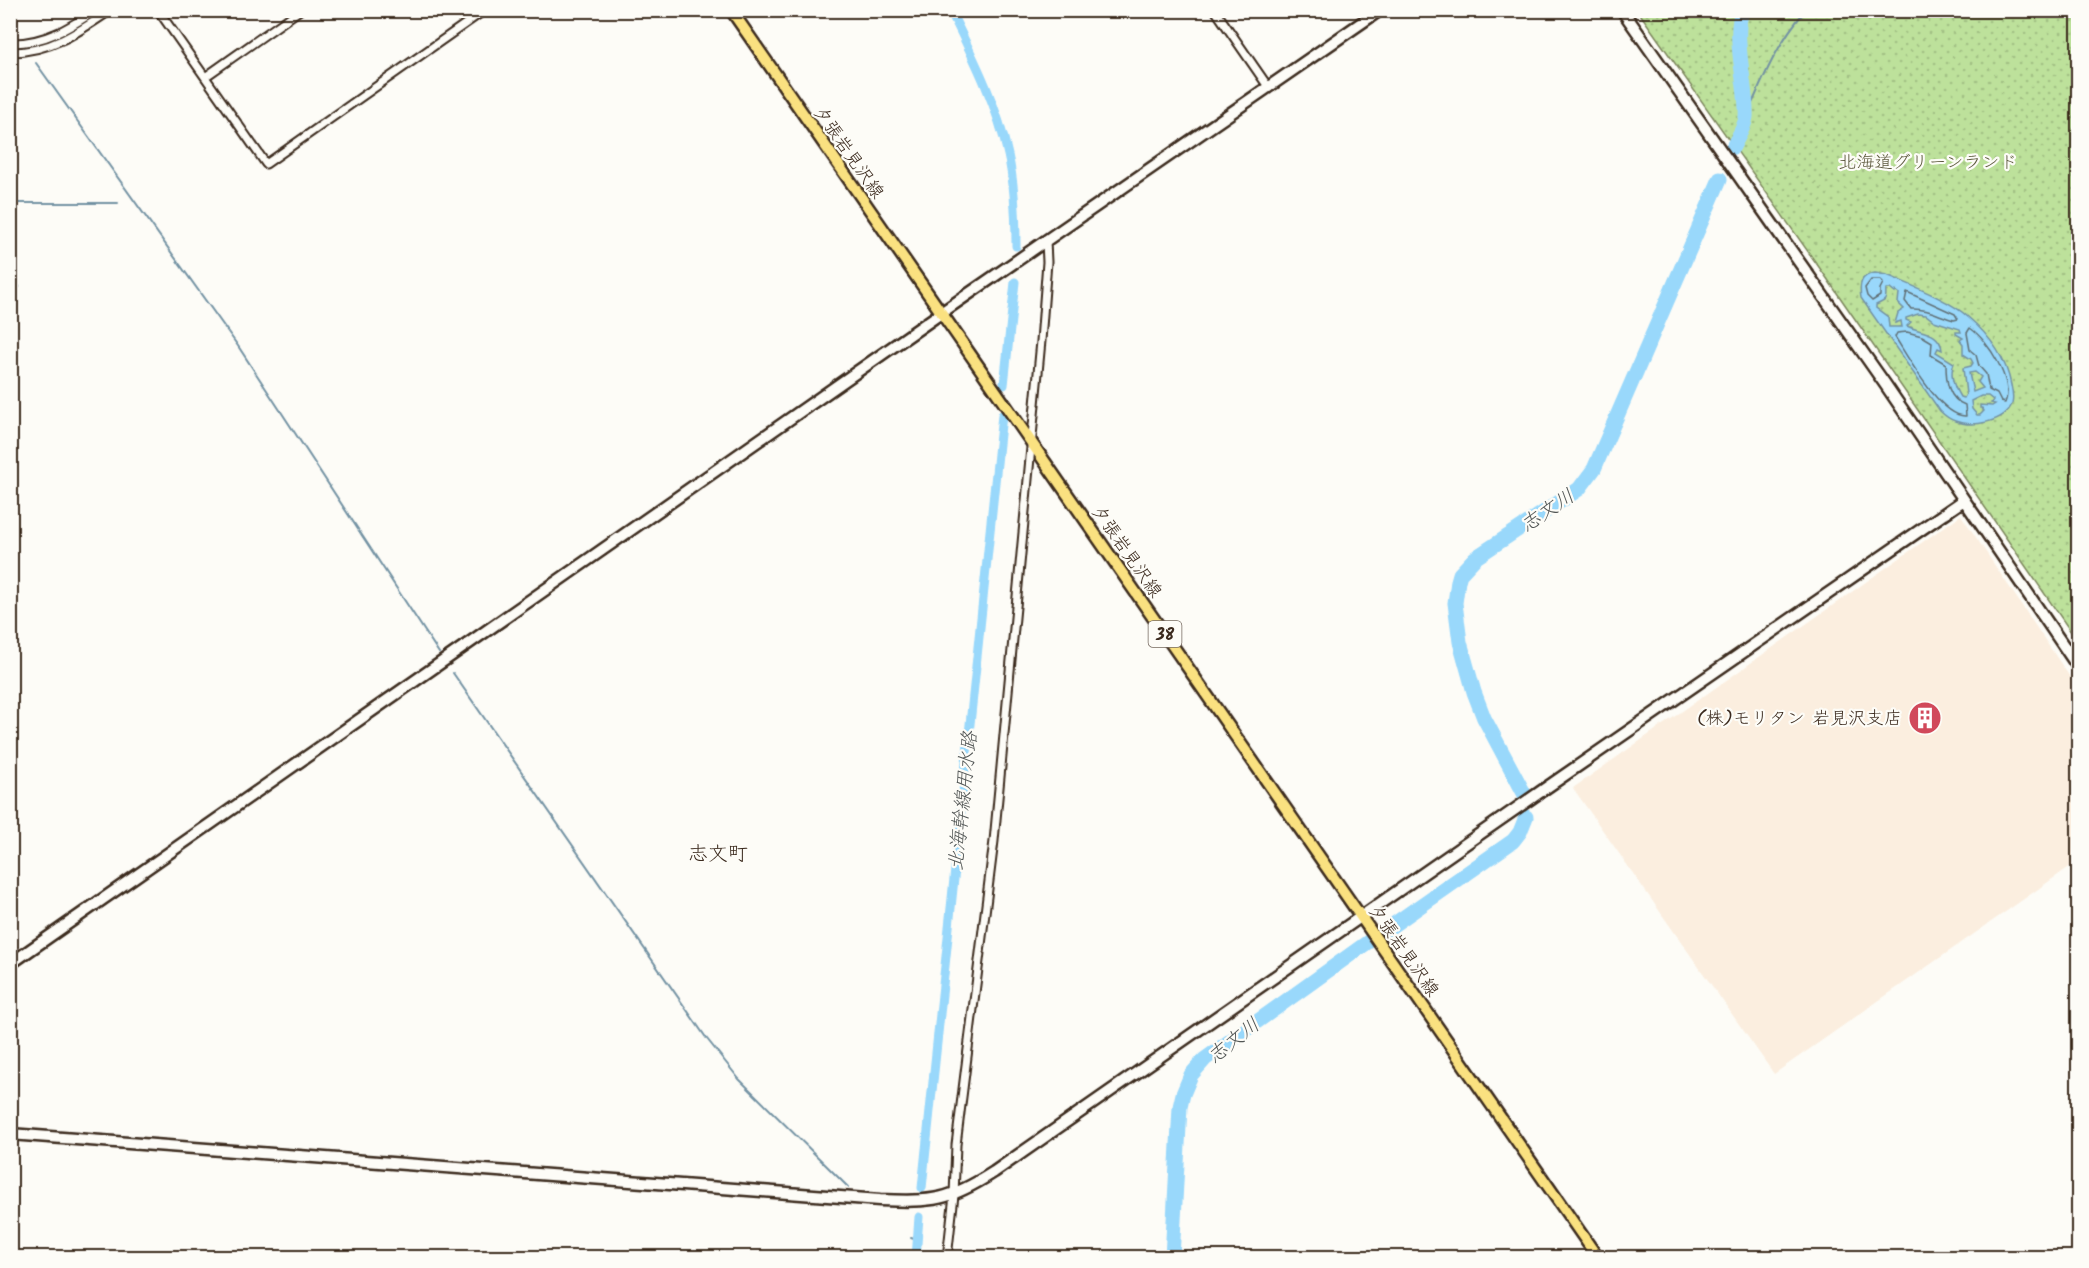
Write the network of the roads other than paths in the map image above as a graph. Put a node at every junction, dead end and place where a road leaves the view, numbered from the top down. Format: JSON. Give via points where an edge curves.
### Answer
{"nodes":[{"id":1,"x":96,"y":10,"type":"edge"},
{"id":2,"x":111,"y":10,"type":"edge"},
{"id":3,"x":158,"y":10,"type":"edge"},
{"id":4,"x":300,"y":10,"type":"edge"},
{"id":5,"x":484,"y":10,"type":"edge"},
{"id":6,"x":731,"y":10,"type":"edge"},
{"id":7,"x":1215,"y":10,"type":"edge"},
{"id":8,"x":1380,"y":10,"type":"edge"},
{"id":9,"x":1622,"y":10,"type":"edge"},
{"id":10,"x":10,"y":43,"type":"edge"},
{"id":11,"x":10,"y":52,"type":"edge"},
{"id":12,"x":205,"y":77,"type":"junction"},
{"id":13,"x":1269,"y":88,"type":"junction"},
{"id":14,"x":1046,"y":241,"type":"junction"},
{"id":15,"x":941,"y":313,"type":"junction"},
{"id":16,"x":1030,"y":441,"type":"junction"},
{"id":17,"x":1964,"y":500,"type":"junction"},
{"id":18,"x":2079,"y":667,"type":"edge"},
{"id":19,"x":1361,"y":916,"type":"junction"},
{"id":20,"x":10,"y":964,"type":"edge"},
{"id":21,"x":10,"y":1134,"type":"edge"},
{"id":22,"x":954,"y":1195,"type":"junction"},
{"id":23,"x":946,"y":1257,"type":"edge"},
{"id":24,"x":1598,"y":1257,"type":"edge"}],
"edges":[{"from":1,"to":10,"type":"street","via":[[49,38]]},
{"from":2,"to":11,"type":"street","via":[[62,42]]},
{"from":3,"to":12,"type":"street"},
{"from":4,"to":12,"type":"street"},
{"from":5,"to":12,"type":"street","via":[[266,164]]},
{"from":6,"to":15,"type":"main road","name":"夕張岩見沢線","number":"38"},
{"from":7,"to":13,"type":"street"},
{"from":8,"to":13,"type":"street"},
{"from":9,"to":17,"type":"street"},
{"from":13,"to":14,"type":"street"},
{"from":14,"to":15,"type":"street"},
{"from":14,"to":16,"type":"street"},
{"from":15,"to":16,"type":"main road","name":"夕張岩見沢線","number":"38"},
{"from":15,"to":20,"type":"street"},
{"from":16,"to":19,"type":"main road","name":"夕張岩見沢線","number":"38"},
{"from":16,"to":22,"type":"street","via":[[994,841],[956,1145]]},
{"from":17,"to":18,"type":"street"},
{"from":17,"to":19,"type":"street"},
{"from":19,"to":22,"type":"street","via":[[994,1172]]},
{"from":19,"to":24,"type":"main road","name":"夕張岩見沢線","number":"38"},
{"from":21,"to":22,"type":"street","via":[[880,1200],[923,1201]]},
{"from":22,"to":23,"type":"street"}]}
